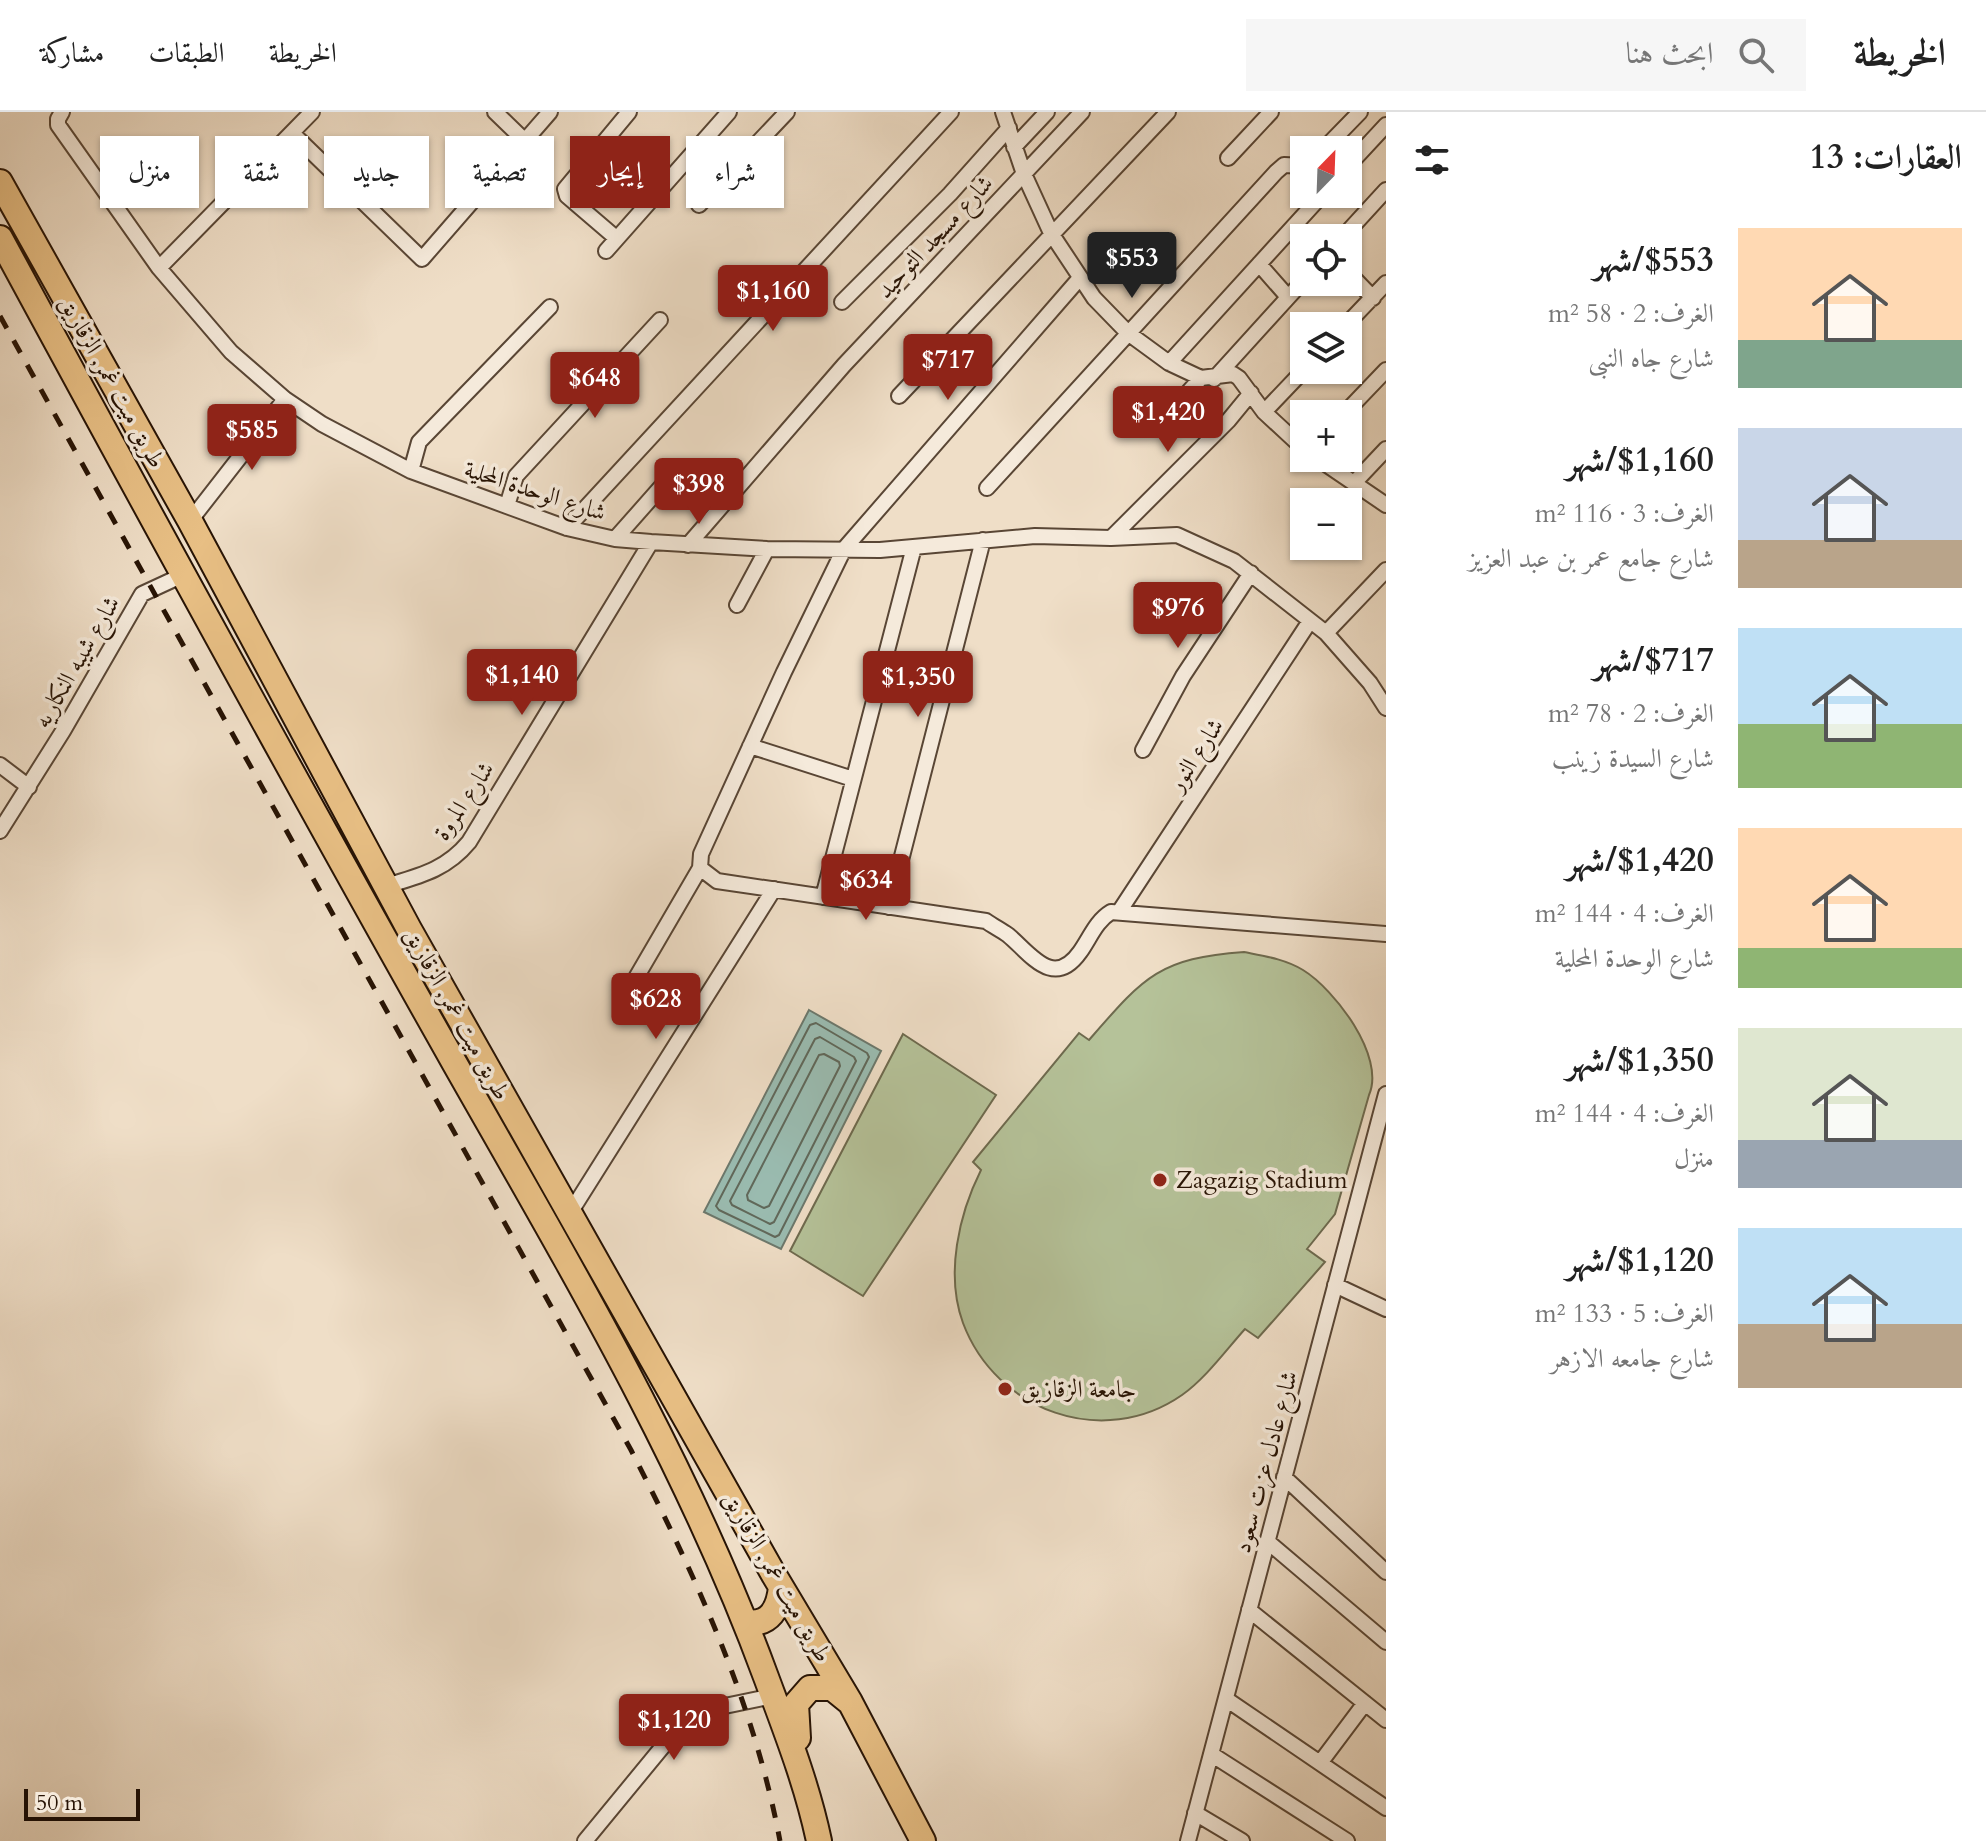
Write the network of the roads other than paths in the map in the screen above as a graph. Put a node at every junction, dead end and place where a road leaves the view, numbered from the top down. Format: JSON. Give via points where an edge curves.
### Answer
{"nodes":[{"id":1,"x":312,"y":112,"type":"edge"},
{"id":2,"x":495,"y":112,"type":"edge"},
{"id":3,"x":550,"y":112,"type":"edge"},
{"id":4,"x":629,"y":112,"type":"edge"},
{"id":5,"x":729,"y":112,"type":"edge"},
{"id":6,"x":787,"y":112,"type":"edge"},
{"id":7,"x":951,"y":112,"type":"edge"},
{"id":8,"x":1003,"y":112,"type":"edge"},
{"id":9,"x":1047,"y":112,"type":"edge"},
{"id":10,"x":1082,"y":112,"type":"edge"},
{"id":11,"x":1168,"y":112,"type":"edge"},
{"id":12,"x":1271,"y":112,"type":"edge"},
{"id":13,"x":1360,"y":112,"type":"edge"},
{"id":14,"x":58,"y":114,"type":"edge"},
{"id":15,"x":1386,"y":125,"type":"edge"},
{"id":16,"x":1009,"y":128,"type":"junction"},
{"id":17,"x":292,"y":133,"type":"junction"},
{"id":18,"x":520,"y":136,"type":"edge"},
{"id":19,"x":529,"y":136,"type":"edge"},
{"id":20,"x":764,"y":136,"type":"edge"},
{"id":21,"x":1337,"y":136,"type":"edge"},
{"id":22,"x":1014,"y":147,"type":"junction"},
{"id":23,"x":1362,"y":151,"type":"edge"},
{"id":24,"x":1228,"y":158,"type":"dead end"},
{"id":25,"x":1290,"y":165,"type":"edge"},
{"id":26,"x":1024,"y":174,"type":"junction"},
{"id":27,"x":0,"y":182,"type":"edge"},
{"id":28,"x":1386,"y":190,"type":"edge"},
{"id":29,"x":467,"y":208,"type":"edge"},
{"id":30,"x":1310,"y":208,"type":"edge"},
{"id":31,"x":1355,"y":224,"type":"edge"},
{"id":32,"x":1051,"y":233,"type":"junction"},
{"id":33,"x":0,"y":238,"type":"edge"},
{"id":34,"x":616,"y":238,"type":"junction"},
{"id":35,"x":606,"y":251,"type":"dead end"},
{"id":36,"x":1259,"y":264,"type":"junction"},
{"id":37,"x":159,"y":268,"type":"junction"},
{"id":38,"x":1079,"y":279,"type":"junction"},
{"id":39,"x":1386,"y":283,"type":"edge"},
{"id":40,"x":1362,"y":287,"type":"edge"},
{"id":41,"x":1288,"y":297,"type":"joint"},
{"id":42,"x":1373,"y":298,"type":"junction"},
{"id":43,"x":842,"y":302,"type":"dead end"},
{"id":44,"x":550,"y":307,"type":"dead end"},
{"id":45,"x":1359,"y":312,"type":"edge"},
{"id":46,"x":660,"y":320,"type":"dead end"},
{"id":47,"x":1128,"y":333,"type":"junction"},
{"id":48,"x":1169,"y":363,"type":"junction"},
{"id":49,"x":1386,"y":370,"type":"edge"},
{"id":50,"x":1207,"y":379,"type":"junction"},
{"id":51,"x":1291,"y":384,"type":"edge"},
{"id":52,"x":1251,"y":393,"type":"junction"},
{"id":53,"x":899,"y":396,"type":"dead end"},
{"id":54,"x":285,"y":399,"type":"junction"},
{"id":55,"x":1357,"y":400,"type":"edge"},
{"id":56,"x":1264,"y":412,"type":"junction"},
{"id":57,"x":1155,"y":429,"type":"dead end"},
{"id":58,"x":1290,"y":436,"type":"edge"},
{"id":59,"x":1386,"y":449,"type":"edge"},
{"id":60,"x":411,"y":471,"type":"junction"},
{"id":61,"x":1338,"y":472,"type":"edge"},
{"id":62,"x":669,"y":478,"type":"dead end"},
{"id":63,"x":1354,"y":483,"type":"junction"},
{"id":64,"x":987,"y":488,"type":"dead end"},
{"id":65,"x":1386,"y":505,"type":"edge"},
{"id":66,"x":507,"y":506,"type":"junction"},
{"id":67,"x":190,"y":521,"type":"junction"},
{"id":68,"x":567,"y":528,"type":"junction"},
{"id":69,"x":1111,"y":538,"type":"junction"},
{"id":70,"x":615,"y":539,"type":"junction"},
{"id":71,"x":983,"y":540,"type":"junction"},
{"id":72,"x":651,"y":542,"type":"junction"},
{"id":73,"x":688,"y":545,"type":"junction"},
{"id":74,"x":914,"y":547,"type":"junction"},
{"id":75,"x":767,"y":549,"type":"junction"},
{"id":76,"x":844,"y":549,"type":"junction"},
{"id":77,"x":1386,"y":570,"type":"edge"},
{"id":78,"x":1251,"y":573,"type":"junction"},
{"id":79,"x":183,"y":575,"type":"junction"},
{"id":80,"x":737,"y":605,"type":"dead end"},
{"id":81,"x":1310,"y":621,"type":"junction"},
{"id":82,"x":1326,"y":633,"type":"junction"},
{"id":83,"x":1386,"y":708,"type":"edge"},
{"id":84,"x":750,"y":746,"type":"junction"},
{"id":85,"x":1143,"y":750,"type":"dead end"},
{"id":86,"x":0,"y":765,"type":"edge"},
{"id":87,"x":853,"y":779,"type":"junction"},
{"id":88,"x":29,"y":787,"type":"junction"},
{"id":89,"x":0,"y":831,"type":"edge"},
{"id":90,"x":700,"y":868,"type":"junction"},
{"id":91,"x":386,"y":886,"type":"junction"},
{"id":92,"x":774,"y":889,"type":"junction"},
{"id":93,"x":823,"y":897,"type":"junction"},
{"id":94,"x":889,"y":907,"type":"junction"},
{"id":95,"x":1119,"y":912,"type":"junction"},
{"id":96,"x":1386,"y":934,"type":"edge"},
{"id":97,"x":633,"y":983,"type":"dead end"},
{"id":98,"x":1385,"y":1102,"type":"edge"},
{"id":99,"x":570,"y":1213,"type":"junction"},
{"id":100,"x":1335,"y":1285,"type":"junction"},
{"id":101,"x":1386,"y":1309,"type":"edge"},
{"id":102,"x":1284,"y":1477,"type":"junction"},
{"id":103,"x":1267,"y":1541,"type":"junction"},
{"id":104,"x":1386,"y":1572,"type":"edge"},
{"id":105,"x":781,"y":1587,"type":"junction"},
{"id":106,"x":1249,"y":1610,"type":"junction"},
{"id":107,"x":746,"y":1622,"type":"junction"},
{"id":108,"x":1386,"y":1642,"type":"edge"},
{"id":109,"x":773,"y":1696,"type":"junction"},
{"id":110,"x":1226,"y":1699,"type":"junction"},
{"id":111,"x":850,"y":1702,"type":"junction"},
{"id":112,"x":1365,"y":1703,"type":"junction"},
{"id":113,"x":1386,"y":1720,"type":"edge"},
{"id":114,"x":1211,"y":1754,"type":"junction"},
{"id":115,"x":1320,"y":1763,"type":"junction"},
{"id":116,"x":803,"y":1779,"type":"junction"},
{"id":117,"x":1386,"y":1808,"type":"edge"},
{"id":118,"x":1195,"y":1813,"type":"junction"},
{"id":119,"x":585,"y":1841,"type":"edge"},
{"id":120,"x":819,"y":1841,"type":"edge"},
{"id":121,"x":923,"y":1841,"type":"edge"},
{"id":122,"x":1188,"y":1841,"type":"edge"},
{"id":123,"x":1242,"y":1841,"type":"edge"},
{"id":124,"x":1347,"y":1841,"type":"edge"}],
"edges":[{"from":1,"to":17,"type":"street"},
{"from":2,"to":18,"type":"street"},
{"from":3,"to":19,"type":"street"},
{"from":4,"to":34,"type":"street","via":[[565,189]]},
{"from":5,"to":34,"type":"street"},
{"from":6,"to":20,"type":"street"},
{"from":7,"to":68,"type":"street"},
{"from":8,"to":16,"type":"street"},
{"from":9,"to":22,"type":"street"},
{"from":10,"to":26,"type":"street","name":"شارع مسجد التوحيد"},
{"from":11,"to":32,"type":"street"},
{"from":12,"to":24,"type":"street"},
{"from":13,"to":21,"type":"street"},
{"from":14,"to":37,"type":"street","name":"شارع الوحدة المحلية","via":[[76,151]]},
{"from":15,"to":23,"type":"street"},
{"from":16,"to":22,"type":"street"},
{"from":16,"to":43,"type":"street"},
{"from":17,"to":29,"type":"street","via":[[422,259]]},
{"from":17,"to":37,"type":"street"},
{"from":22,"to":26,"type":"street"},
{"from":25,"to":47,"type":"street","via":[[1276,172]]},
{"from":26,"to":32,"type":"street"},
{"from":26,"to":73,"type":"street","name":"شارع مسجد التوحيد","via":[[844,365]]},
{"from":27,"to":67,"type":"highway","name":"طريق ميت غمر, الزقازيق"},
{"from":28,"to":31,"type":"street"},
{"from":30,"to":36,"type":"street"},
{"from":32,"to":38,"type":"street"},
{"from":32,"to":53,"type":"street"},
{"from":33,"to":79,"type":"highway","name":"طريق ميت غمر, الزقازيق"},
{"from":34,"to":35,"type":"street"},
{"from":36,"to":41,"type":"street"},
{"from":36,"to":48,"type":"street"},
{"from":37,"to":54,"type":"street","name":"شارع الوحدة المحلية","via":[[203,323]]},
{"from":38,"to":47,"type":"street"},
{"from":38,"to":76,"type":"street"},
{"from":39,"to":42,"type":"street"},
{"from":40,"to":42,"type":"street"},
{"from":41,"to":50,"type":"street"},
{"from":42,"to":45,"type":"street"},
{"from":44,"to":60,"type":"street","via":[[419,442]]},
{"from":46,"to":66,"type":"street","via":[[516,476]]},
{"from":47,"to":48,"type":"street"},
{"from":47,"to":64,"type":"street"},
{"from":48,"to":50,"type":"street"},
{"from":49,"to":55,"type":"street"},
{"from":50,"to":52,"type":"street","via":[[1233,374]]},
{"from":50,"to":57,"type":"street"},
{"from":51,"to":56,"type":"street"},
{"from":52,"to":56,"type":"street"},
{"from":52,"to":69,"type":"street"},
{"from":54,"to":60,"type":"street","name":"شارع الوحدة المحلية"},
{"from":54,"to":67,"type":"street"},
{"from":56,"to":58,"type":"street"},
{"from":59,"to":63,"type":"street"},
{"from":60,"to":66,"type":"street","name":"شارع الوحدة المحلية"},
{"from":61,"to":63,"type":"street"},
{"from":62,"to":70,"type":"street"},
{"from":63,"to":65,"type":"street"},
{"from":66,"to":68,"type":"street","name":"شارع الوحدة المحلية"},
{"from":67,"to":91,"type":"highway","name":"طريق ميت غمر, الزقازيق"},
{"from":68,"to":70,"type":"street","name":"شارع الوحدة المحلية"},
{"from":69,"to":71,"type":"street","name":"شارع الوحدة المحلية"},
{"from":69,"to":78,"type":"street","name":"شارع الوحدة المحلية","via":[[1177,535],[1216,550]]},
{"from":70,"to":72,"type":"street","name":"شارع الوحدة المحلية"},
{"from":71,"to":74,"type":"street","name":"شارع الوحدة المحلية"},
{"from":71,"to":94,"type":"street"},
{"from":72,"to":73,"type":"street","name":"شارع الوحدة المحلية"},
{"from":72,"to":91,"type":"street","name":"شارع المروة","via":[[469,842],[434,871]]},
{"from":73,"to":75,"type":"street","name":"شارع الوحدة المحلية"},
{"from":74,"to":76,"type":"street","name":"شارع الوحدة المحلية"},
{"from":74,"to":87,"type":"street"},
{"from":75,"to":76,"type":"street","name":"شارع الوحدة المحلية"},
{"from":75,"to":80,"type":"street"},
{"from":76,"to":84,"type":"street"},
{"from":77,"to":82,"type":"street"},
{"from":78,"to":81,"type":"street","name":"شارع الوحدة المحلية"},
{"from":78,"to":85,"type":"street","via":[[1183,676]]},
{"from":79,"to":88,"type":"street","name":"شارع شيبه النكاريه","via":[[142,594]]},
{"from":79,"to":107,"type":"highway","name":"طريق ميت غمر, الزقازيق","via":[[596,1315],[707,1531]]},
{"from":81,"to":82,"type":"street","name":"شارع الوحدة المحلية"},
{"from":81,"to":95,"type":"street","name":"شارع النور"},
{"from":82,"to":83,"type":"street","name":"شارع الوحدة المحلية"},
{"from":84,"to":87,"type":"street"},
{"from":84,"to":90,"type":"street","via":[[701,854]]},
{"from":86,"to":88,"type":"street"},
{"from":87,"to":93,"type":"street"},
{"from":88,"to":89,"type":"street","name":"شارع شيبه النكاريه"},
{"from":90,"to":92,"type":"street","via":[[717,881]]},
{"from":90,"to":97,"type":"street"},
{"from":91,"to":99,"type":"highway","name":"طريق ميت غمر, الزقازيق"},
{"from":92,"to":93,"type":"street"},
{"from":92,"to":99,"type":"street"},
{"from":93,"to":94,"type":"street"},
{"from":94,"to":95,"type":"street","name":"شارع النور","via":[[986,921],[1048,968],[1074,960],[1101,919]]},
{"from":95,"to":96,"type":"street"},
{"from":98,"to":100,"type":"street","name":"شارع عادل عزت سعود"},
{"from":99,"to":105,"type":"highway","name":"طريق ميت غمر, الزقازيق"},
{"from":100,"to":101,"type":"street"},
{"from":100,"to":102,"type":"street","name":"شارع عادل عزت سعود"},
{"from":102,"to":103,"type":"street","name":"شارع عادل عزت سعود"},
{"from":102,"to":104,"type":"street"},
{"from":103,"to":106,"type":"street","name":"شارع عادل عزت سعود"},
{"from":103,"to":108,"type":"street"},
{"from":105,"to":107,"type":"highway","via":[[772,1615],[758,1623]]},
{"from":105,"to":111,"type":"highway","name":"طريق ميت غمر, الزقازيق"},
{"from":106,"to":110,"type":"street","name":"شارع عادل عزت سعود"},
{"from":106,"to":112,"type":"street"},
{"from":107,"to":109,"type":"highway","name":"طريق ميت غمر, الزقازيق"},
{"from":109,"to":116,"type":"highway","name":"طريق ميت غمر, الزقازيق"},
{"from":109,"to":119,"type":"street","via":[[715,1708],[678,1728]]},
{"from":110,"to":114,"type":"street","name":"شارع عادل عزت سعود"},
{"from":110,"to":115,"type":"street"},
{"from":111,"to":116,"type":"highway","via":[[821,1685],[801,1695],[795,1715]]},
{"from":111,"to":121,"type":"highway","name":"طريق ميت غمر, الزقازيق"},
{"from":112,"to":113,"type":"street"},
{"from":112,"to":115,"type":"street"},
{"from":114,"to":118,"type":"street","name":"شارع عادل عزت سعود"},
{"from":114,"to":124,"type":"street"},
{"from":115,"to":117,"type":"street"},
{"from":116,"to":120,"type":"highway","name":"طريق ميت غمر, الزقازيق"},
{"from":118,"to":122,"type":"street","name":"شارع عادل عزت سعود"},
{"from":118,"to":123,"type":"street"}]}
